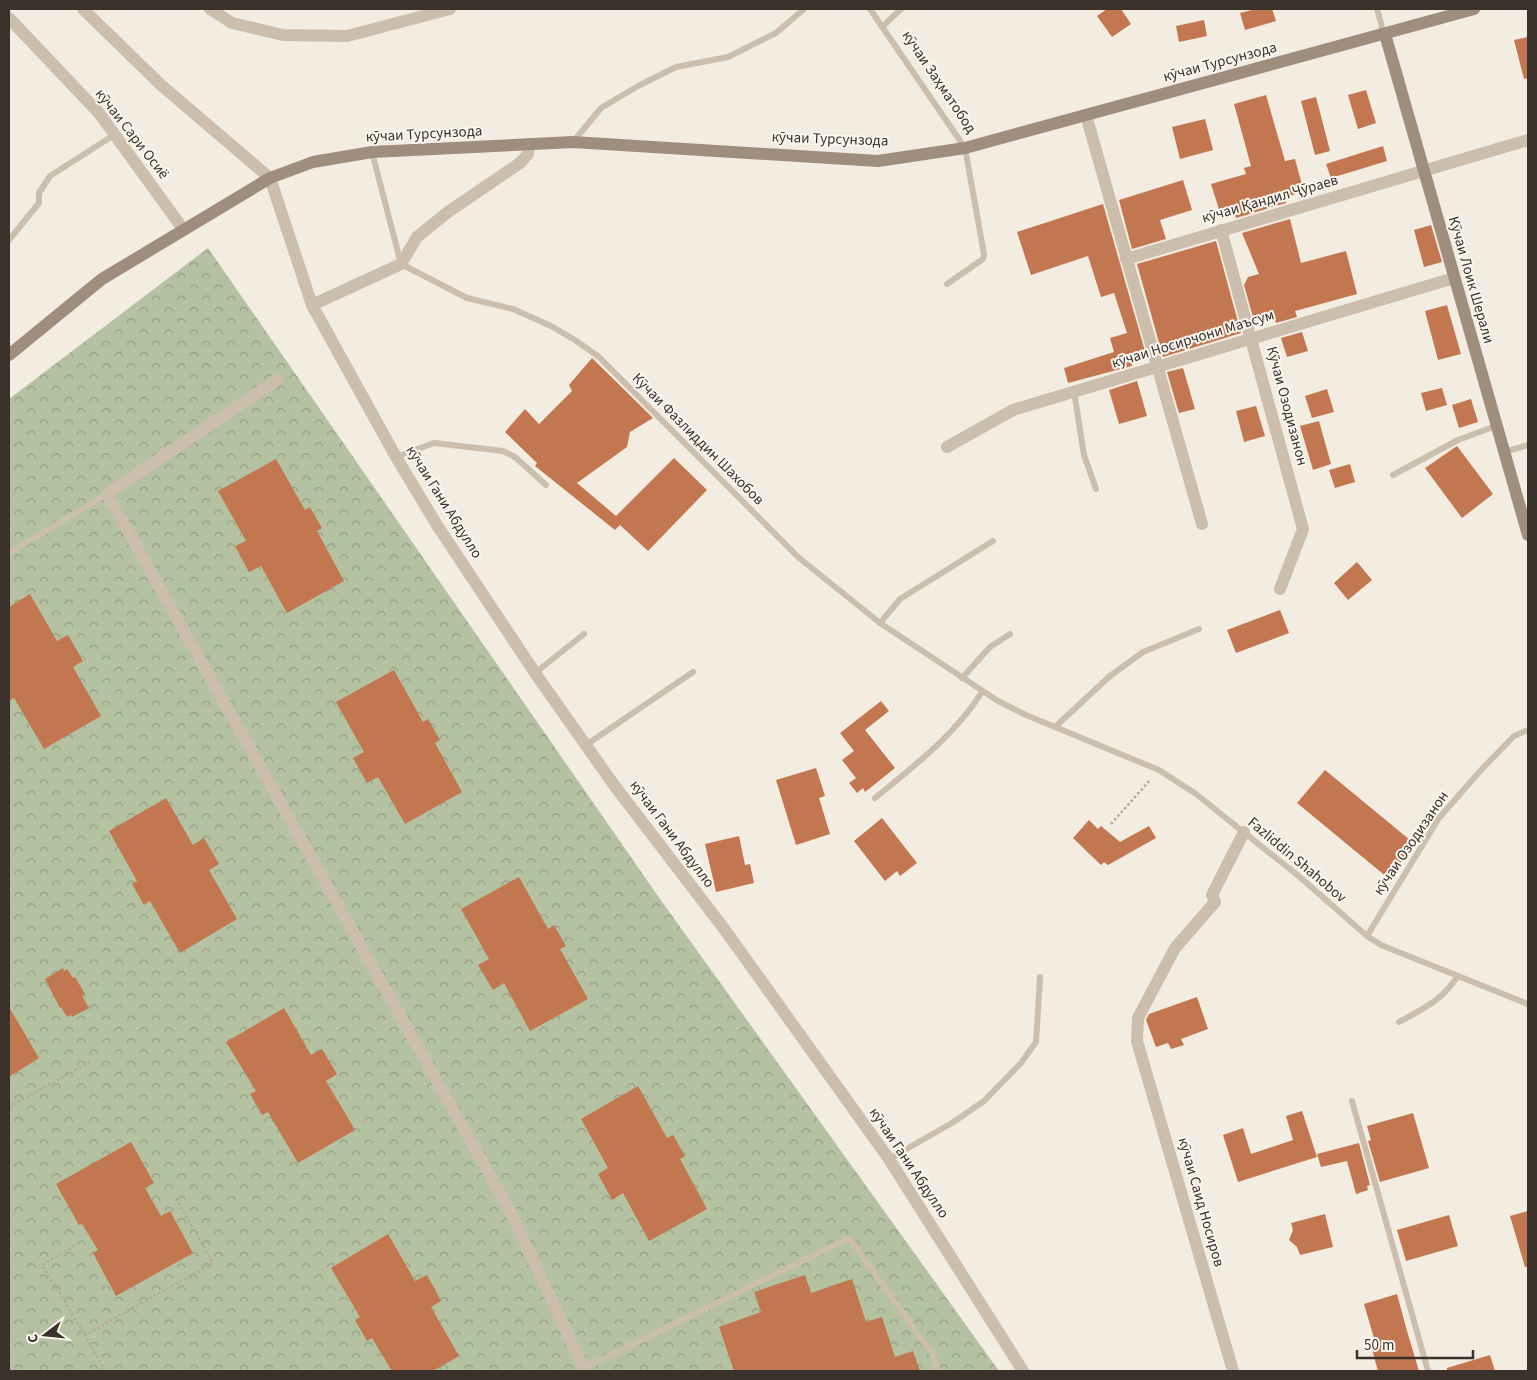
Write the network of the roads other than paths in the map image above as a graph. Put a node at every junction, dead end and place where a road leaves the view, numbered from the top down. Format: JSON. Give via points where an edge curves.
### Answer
{"nodes":[{"id":1,"x":83,"y":9,"type":"edge"},
{"id":2,"x":210,"y":9,"type":"edge"},
{"id":3,"x":450,"y":9,"type":"edge"},
{"id":4,"x":804,"y":9,"type":"edge"},
{"id":5,"x":870,"y":9,"type":"edge"},
{"id":6,"x":901,"y":9,"type":"edge"},
{"id":7,"x":1377,"y":9,"type":"edge"},
{"id":8,"x":1474,"y":9,"type":"edge"},
{"id":9,"x":9,"y":18,"type":"edge"},
{"id":10,"x":882,"y":26,"type":"junction"},
{"id":11,"x":1384,"y":34,"type":"junction"},
{"id":12,"x":1086,"y":115,"type":"junction"},
{"id":13,"x":114,"y":135,"type":"junction"},
{"id":14,"x":1528,"y":140,"type":"edge"},
{"id":15,"x":573,"y":142,"type":"junction"},
{"id":16,"x":530,"y":144,"type":"junction"},
{"id":17,"x":964,"y":148,"type":"junction"},
{"id":18,"x":372,"y":152,"type":"junction"},
{"id":19,"x":1423,"y":171,"type":"junction"},
{"id":20,"x":270,"y":178,"type":"junction"},
{"id":21,"x":183,"y":229,"type":"junction"},
{"id":22,"x":1221,"y":230,"type":"junction"},
{"id":23,"x":9,"y":240,"type":"edge"},
{"id":24,"x":1126,"y":259,"type":"junction"},
{"id":25,"x":402,"y":264,"type":"junction"},
{"id":26,"x":1454,"y":278,"type":"junction"},
{"id":27,"x":947,"y":284,"type":"dead end"},
{"id":28,"x":312,"y":305,"type":"junction"},
{"id":29,"x":1251,"y":338,"type":"junction"},
{"id":30,"x":9,"y":355,"type":"edge"},
{"id":31,"x":1156,"y":366,"type":"junction"},
{"id":32,"x":278,"y":380,"type":"dead end"},
{"id":33,"x":1074,"y":391,"type":"junction"},
{"id":34,"x":1496,"y":426,"type":"junction"},
{"id":35,"x":1528,"y":445,"type":"edge"},
{"id":36,"x":947,"y":447,"type":"dead end"},
{"id":37,"x":1504,"y":452,"type":"junction"},
{"id":38,"x":396,"y":457,"type":"junction"},
{"id":39,"x":1393,"y":476,"type":"dead end"},
{"id":40,"x":546,"y":485,"type":"dead end"},
{"id":41,"x":1096,"y":489,"type":"dead end"},
{"id":42,"x":107,"y":494,"type":"junction"},
{"id":43,"x":1202,"y":524,"type":"dead end"},
{"id":44,"x":1528,"y":535,"type":"edge"},
{"id":45,"x":993,"y":541,"type":"dead end"},
{"id":46,"x":9,"y":553,"type":"edge"},
{"id":47,"x":1280,"y":589,"type":"dead end"},
{"id":48,"x":880,"y":623,"type":"junction"},
{"id":49,"x":1199,"y":629,"type":"dead end"},
{"id":50,"x":584,"y":634,"type":"dead end"},
{"id":51,"x":1010,"y":634,"type":"dead end"},
{"id":52,"x":693,"y":672,"type":"dead end"},
{"id":53,"x":535,"y":673,"type":"junction"},
{"id":54,"x":962,"y":678,"type":"junction"},
{"id":55,"x":982,"y":692,"type":"junction"},
{"id":56,"x":1054,"y":727,"type":"junction"},
{"id":57,"x":1528,"y":730,"type":"edge"},
{"id":58,"x":586,"y":745,"type":"junction"},
{"id":59,"x":875,"y":798,"type":"dead end"},
{"id":60,"x":1244,"y":832,"type":"junction"},
{"id":61,"x":1367,"y":936,"type":"junction"},
{"id":62,"x":1458,"y":976,"type":"junction"},
{"id":63,"x":1040,"y":977,"type":"dead end"},
{"id":64,"x":1528,"y":1004,"type":"edge"},
{"id":65,"x":1399,"y":1022,"type":"dead end"},
{"id":66,"x":1352,"y":1102,"type":"dead end"},
{"id":67,"x":889,"y":1159,"type":"junction"},
{"id":68,"x":582,"y":1370,"type":"edge"},
{"id":69,"x":938,"y":1371,"type":"edge"},
{"id":70,"x":1024,"y":1371,"type":"edge"},
{"id":71,"x":1233,"y":1371,"type":"edge"},
{"id":72,"x":1428,"y":1371,"type":"edge"}],
"edges":[{"from":1,"to":20,"type":"street","via":[[161,85]]},
{"from":2,"to":3,"type":"street","via":[[232,23],[283,35],[347,36]]},
{"from":4,"to":15,"type":"lane","via":[[776,33],[728,56],[676,67],[638,86],[601,108]]},
{"from":5,"to":10,"type":"lane","name":"кӯчаи Заҳматобод"},
{"from":6,"to":10,"type":"lane"},
{"from":7,"to":11,"type":"lane"},
{"from":8,"to":11,"type":"main road","name":"кӯчаи Турсунзода"},
{"from":9,"to":13,"type":"street","name":"кӯчаи Сари Осиё","via":[[99,113]]},
{"from":10,"to":17,"type":"lane","name":"кӯчаи Заҳматобод"},
{"from":11,"to":12,"type":"main road","name":"кӯчаи Турсунзода"},
{"from":11,"to":19,"type":"main road","name":"Кӯчаи Лоик Шерали"},
{"from":12,"to":17,"type":"main road","name":"кӯчаи Турсунзода"},
{"from":12,"to":24,"type":"street"},
{"from":13,"to":21,"type":"street","name":"кӯчаи Сари Осиё"},
{"from":13,"to":23,"type":"lane","via":[[50,176],[39,193],[39,203]]},
{"from":14,"to":19,"type":"street","name":"кӯчаи Қандил Ҷӯраев"},
{"from":15,"to":16,"type":"main road","name":"кӯчаи Турсунзода"},
{"from":15,"to":17,"type":"main road","name":"кӯчаи Турсунзода","via":[[878,161]]},
{"from":16,"to":18,"type":"main road","name":"кӯчаи Турсунзода"},
{"from":16,"to":25,"type":"street","via":[[528,154],[520,163],[417,237]]},
{"from":17,"to":27,"type":"lane","via":[[984,254],[983,259]]},
{"from":18,"to":20,"type":"main road","name":"кӯчаи Турсунзода","via":[[313,162]]},
{"from":18,"to":25,"type":"lane"},
{"from":19,"to":22,"type":"street","name":"кӯчаи Қандил Ҷӯраев"},
{"from":19,"to":26,"type":"main road","name":"Кӯчаи Лоик Шерали"},
{"from":20,"to":21,"type":"main road","name":"кӯчаи Турсунзода"},
{"from":20,"to":28,"type":"street","name":"кӯчаи Гани Абдулло"},
{"from":21,"to":30,"type":"main road","name":"кӯчаи Турсунзода","via":[[86,290]]},
{"from":22,"to":24,"type":"street","name":"кӯчаи Қандил Ҷӯраев"},
{"from":22,"to":29,"type":"street","name":"Кӯчаи Озодизанон"},
{"from":24,"to":31,"type":"street"},
{"from":25,"to":28,"type":"street"},
{"from":25,"to":48,"type":"lane","name":"Кӯчаи Фазлиддин Шахобов","via":[[467,298],[504,306],[551,326],[599,357],[798,557]]},
{"from":26,"to":29,"type":"street","name":"кӯчаи Носирчони Маъсум"},
{"from":26,"to":34,"type":"main road","name":"Кӯчаи Лоик Шерали"},
{"from":28,"to":38,"type":"street","name":"кӯчаи Гани Абдулло"},
{"from":29,"to":31,"type":"street","name":"кӯчаи Носирчони Маъсум"},
{"from":29,"to":47,"type":"street","name":"Кӯчаи Озодизанон","via":[[1303,529]]},
{"from":31,"to":33,"type":"street","name":"кӯчаи Носирчони Маъсум"},
{"from":31,"to":43,"type":"street"},
{"from":32,"to":42,"type":"street"},
{"from":33,"to":36,"type":"street","name":"кӯчаи Носирчони Маъсум","via":[[1013,410]]},
{"from":33,"to":41,"type":"lane","via":[[1084,456]]},
{"from":34,"to":37,"type":"main road","name":"Кӯчаи Лоик Шерали"},
{"from":34,"to":39,"type":"lane","via":[[1458,440]]},
{"from":35,"to":37,"type":"lane"},
{"from":37,"to":44,"type":"main road","name":"Кӯчаи Лоик Шерали"},
{"from":38,"to":40,"type":"lane","via":[[434,442],[503,451],[515,457]]},
{"from":38,"to":53,"type":"street","name":"кӯчаи Гани Абдулло"},
{"from":42,"to":46,"type":"lane"},
{"from":42,"to":68,"type":"street","via":[[510,1211]]},
{"from":45,"to":48,"type":"lane","via":[[900,599]]},
{"from":48,"to":54,"type":"lane","name":"Кӯчаи Фазлиддин Шахобов"},
{"from":49,"to":56,"type":"lane","via":[[1143,652],[1110,676]]},
{"from":50,"to":53,"type":"lane"},
{"from":51,"to":54,"type":"lane","via":[[990,647]]},
{"from":52,"to":58,"type":"lane"},
{"from":53,"to":58,"type":"street","name":"кӯчаи Гани Абдулло"},
{"from":54,"to":55,"type":"lane","name":"Кӯчаи Фазлиддин Шахобов"},
{"from":55,"to":56,"type":"lane","name":"Кӯчаи Фазлиддин Шахобов"},
{"from":55,"to":59,"type":"lane","via":[[971,710],[946,736]]},
{"from":56,"to":60,"type":"lane","name":"Fazliddin Shahobov","via":[[1159,770]]},
{"from":57,"to":61,"type":"lane","name":"кӯчаи Озодизанон","via":[[1514,736],[1448,806]]},
{"from":58,"to":67,"type":"street","name":"кӯчаи Гани Абдулло","via":[[725,930]]},
{"from":60,"to":61,"type":"lane","name":"Fazliddin Shahobov"},
{"from":60,"to":71,"type":"street","name":"кӯчаи Саид Носиров","via":[[1212,895],[1215,902],[1175,948],[1138,1018],[1137,1041]]},
{"from":61,"to":62,"type":"lane","name":"Fazliddin Shahobov","via":[[1381,945]]},
{"from":62,"to":64,"type":"lane","name":"Fazliddin Shahobov"},
{"from":62,"to":65,"type":"lane","via":[[1435,1002]]},
{"from":63,"to":67,"type":"lane","via":[[1036,1042],[1021,1064],[984,1101]]},
{"from":66,"to":72,"type":"lane"},
{"from":67,"to":70,"type":"street","name":"кӯчаи Гани Абдулло"},
{"from":68,"to":69,"type":"lane","via":[[849,1238],[933,1355]]}]}
